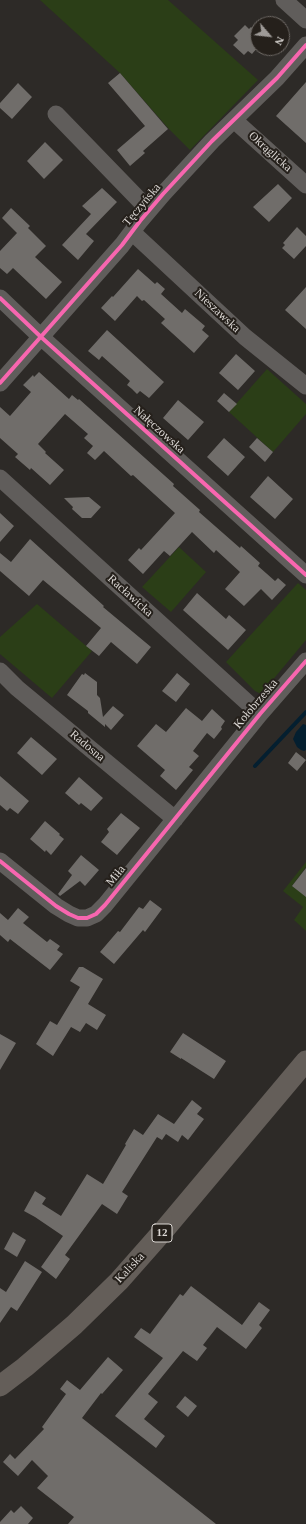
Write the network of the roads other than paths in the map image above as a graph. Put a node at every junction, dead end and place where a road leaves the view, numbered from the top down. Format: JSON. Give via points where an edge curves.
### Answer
{"nodes":[{"id":1,"x":284,"y":0,"type":"edge"},
{"id":2,"x":306,"y":20,"type":"edge"},
{"id":3,"x":306,"y":45,"type":"edge"},
{"id":4,"x":56,"y":114,"type":"dead end"},
{"id":5,"x":234,"y":120,"type":"junction"},
{"id":6,"x":306,"y":185,"type":"edge"},
{"id":7,"x":149,"y":210,"type":"junction"},
{"id":8,"x":132,"y":232,"type":"junction"},
{"id":9,"x":0,"y":298,"type":"edge"},
{"id":10,"x":41,"y":337,"type":"junction"},
{"id":11,"x":0,"y":383,"type":"edge"},
{"id":12,"x":306,"y":386,"type":"edge"},
{"id":13,"x":0,"y":478,"type":"edge"},
{"id":14,"x":306,"y":575,"type":"edge"},
{"id":15,"x":306,"y":661,"type":"edge"},
{"id":16,"x":0,"y":671,"type":"edge"},
{"id":17,"x":260,"y":714,"type":"junction"},
{"id":18,"x":223,"y":761,"type":"joint"},
{"id":19,"x":175,"y":819,"type":"junction"},
{"id":20,"x":0,"y":861,"type":"edge"},
{"id":21,"x":306,"y":1061,"type":"edge"},
{"id":22,"x":0,"y":1386,"type":"edge"}],
"edges":[{"from":1,"to":2,"type":"street"},
{"from":3,"to":5,"type":"street","name":"Tęczyńska"},
{"from":4,"to":7,"type":"street"},
{"from":5,"to":6,"type":"street","name":"Okrąglicka"},
{"from":5,"to":7,"type":"street","name":"Tęczyńska"},
{"from":7,"to":8,"type":"street","name":"Tęczyńska"},
{"from":8,"to":10,"type":"street","name":"Tęczyńska"},
{"from":8,"to":12,"type":"street","name":"Nieszawska","via":[[245,337]]},
{"from":9,"to":10,"type":"street","name":"Nałęczowska"},
{"from":10,"to":11,"type":"street","name":"Tęczyńska"},
{"from":10,"to":14,"type":"street","name":"Nałęczowska"},
{"from":13,"to":17,"type":"street","name":"Racławicka"},
{"from":15,"to":17,"type":"street","name":"Kołobrzeska"},
{"from":16,"to":19,"type":"street","name":"Radosna"},
{"from":17,"to":18,"type":"street","name":"Kołobrzeska"},
{"from":18,"to":19,"type":"street","name":"Miła"},
{"from":19,"to":20,"type":"street","name":"Miła","via":[[105,905],[96,914],[87,918],[78,918],[56,906]]},
{"from":21,"to":22,"type":"main road","name":"Kaliska","number":"12","via":[[119,1281],[74,1325]]}]}
